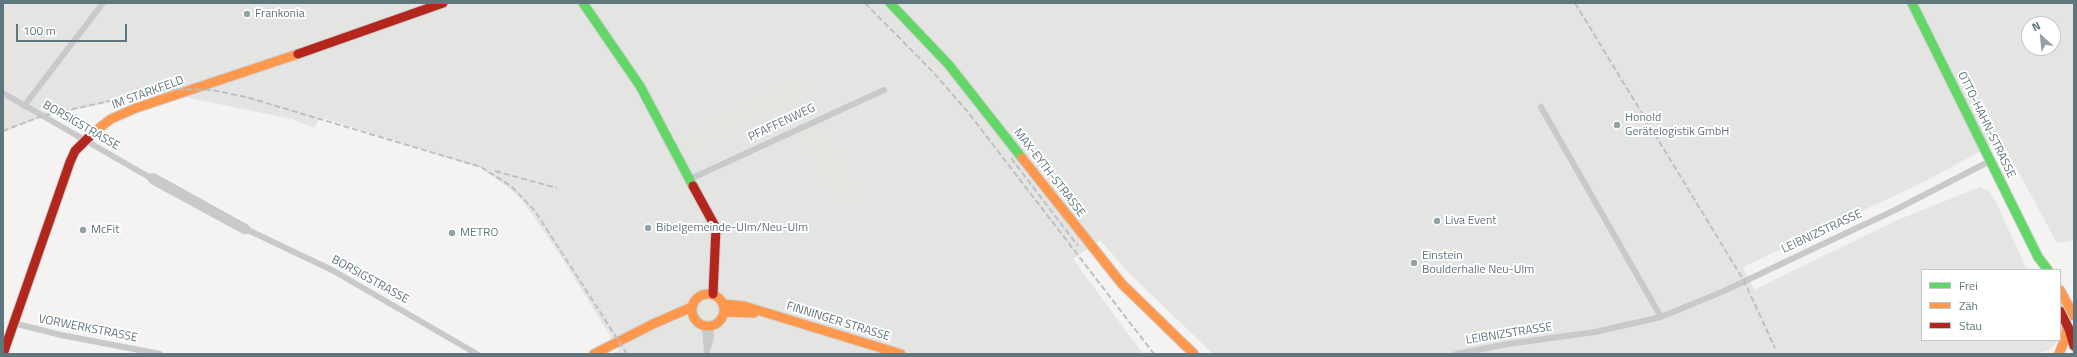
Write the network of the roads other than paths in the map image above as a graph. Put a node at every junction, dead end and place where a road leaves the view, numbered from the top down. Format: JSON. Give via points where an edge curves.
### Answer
{"nodes":[{"id":1,"x":103,"y":3,"type":"edge"},
{"id":2,"x":443,"y":3,"type":"edge"},
{"id":3,"x":583,"y":3,"type":"edge"},
{"id":4,"x":890,"y":3,"type":"edge"},
{"id":5,"x":1912,"y":3,"type":"edge"},
{"id":6,"x":884,"y":90,"type":"dead end"},
{"id":7,"x":3,"y":94,"type":"edge"},
{"id":8,"x":24,"y":106,"type":"junction"},
{"id":9,"x":1541,"y":107,"type":"dead end"},
{"id":10,"x":84,"y":141,"type":"junction"},
{"id":11,"x":1990,"y":161,"type":"junction"},
{"id":12,"x":690,"y":179,"type":"junction"},
{"id":13,"x":2038,"y":258,"type":"junction"},
{"id":14,"x":2041,"y":269,"type":"edge"},
{"id":15,"x":2047,"y":269,"type":"edge"},
{"id":16,"x":2061,"y":292,"type":"edge"},
{"id":17,"x":710,"y":294,"type":"junction"},
{"id":18,"x":724,"y":308,"type":"junction"},
{"id":19,"x":692,"y":309,"type":"junction"},
{"id":20,"x":2061,"y":313,"type":"edge"},
{"id":21,"x":2074,"y":316,"type":"edge"},
{"id":22,"x":1661,"y":317,"type":"junction"},
{"id":23,"x":13,"y":323,"type":"junction"},
{"id":24,"x":2066,"y":323,"type":"junction"},
{"id":25,"x":707,"y":326,"type":"junction"},
{"id":26,"x":2074,"y":346,"type":"edge"},
{"id":27,"x":707,"y":353,"type":"edge"},
{"id":28,"x":3,"y":354,"type":"edge"},
{"id":29,"x":160,"y":354,"type":"edge"},
{"id":30,"x":477,"y":354,"type":"edge"},
{"id":31,"x":594,"y":354,"type":"edge"},
{"id":32,"x":901,"y":354,"type":"edge"},
{"id":33,"x":1194,"y":354,"type":"edge"},
{"id":34,"x":1456,"y":354,"type":"edge"},
{"id":35,"x":2059,"y":354,"type":"edge"}],
"edges":[{"from":1,"to":8,"type":"street"},
{"from":2,"to":10,"type":"street","name":"IM STARKFELD","via":[[136,108],[111,119]]},
{"from":3,"to":12,"type":"street","via":[[640,86]]},
{"from":4,"to":33,"type":"street","name":"MAX-EYTH-STRASSE","via":[[949,65],[1122,284]]},
{"from":5,"to":11,"type":"street","name":"OTTO-HAHN-STRASSE"},
{"from":6,"to":12,"type":"street","name":"PFAFFENWEG"},
{"from":7,"to":8,"type":"street","name":"BORSIGSTRASSE"},
{"from":8,"to":10,"type":"street","name":"BORSIGSTRASSE"},
{"from":9,"to":22,"type":"street"},
{"from":10,"to":23,"type":"street","name":"IM STARKFELD","via":[[70,162]]},
{"from":10,"to":30,"type":"street","name":"BORSIGSTRASSE","via":[[244,231],[250,231],[332,270]]},
{"from":11,"to":13,"type":"street","name":"OTTO-HAHN-STRASSE"},
{"from":11,"to":22,"type":"street","name":"LEIBNIZSTRASSE","via":[[1724,292]]},
{"from":12,"to":17,"type":"street","via":[[716,228]]},
{"from":13,"to":14,"type":"street","name":"OTTO-HAHN-STRASSE"},
{"from":13,"to":15,"type":"street","name":"OTTO-HAHN-STRASSE"},
{"from":16,"to":21,"type":"street"},
{"from":17,"to":18,"type":"street","via":[[720,299]]},
{"from":17,"to":19,"type":"street","via":[[698,298]]},
{"from":18,"to":25,"type":"street","via":[[719,323]]},
{"from":18,"to":32,"type":"street","name":"FINNINGER STRASSE","via":[[744,306]]},
{"from":19,"to":25,"type":"street","via":[[695,320]]},
{"from":19,"to":31,"type":"street","via":[[653,324]]},
{"from":20,"to":24,"type":"street"},
{"from":22,"to":34,"type":"street","name":"LEIBNIZSTRASSE","via":[[1595,332]]},
{"from":23,"to":28,"type":"street","name":"IM STARKFELD"},
{"from":23,"to":29,"type":"street","name":"VORWERKSTRASSE"},
{"from":24,"to":26,"type":"street"},
{"from":24,"to":35,"type":"street","via":[[2065,339]]},
{"from":25,"to":27,"type":"street"}]}
